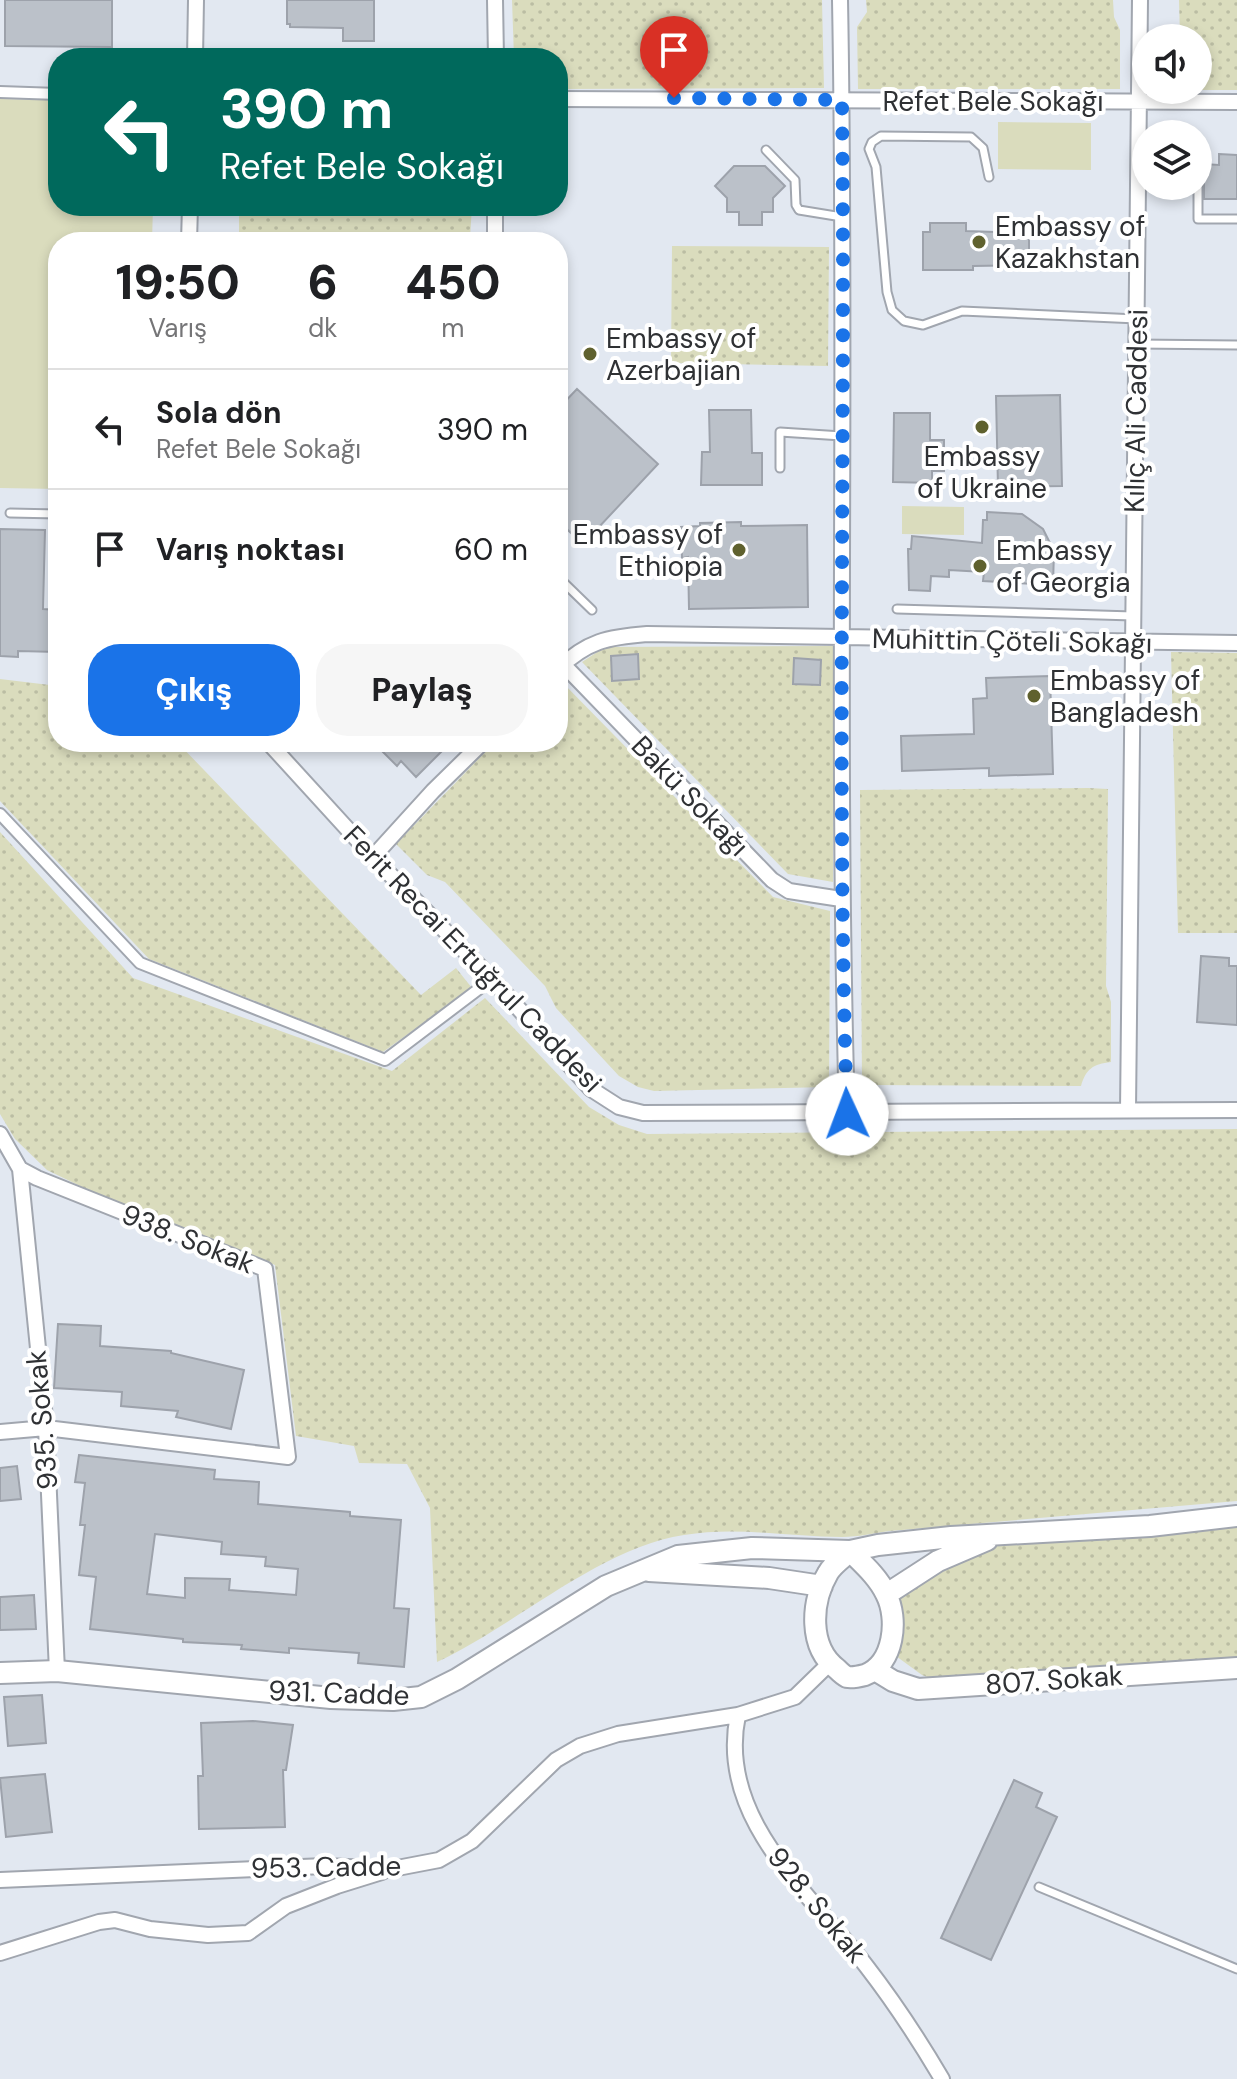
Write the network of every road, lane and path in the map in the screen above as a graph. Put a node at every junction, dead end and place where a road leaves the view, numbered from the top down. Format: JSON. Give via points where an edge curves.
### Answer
{"nodes":[{"id":1,"x":196,"y":0,"type":"edge"},
{"id":2,"x":495,"y":0,"type":"edge"},
{"id":3,"x":840,"y":0,"type":"edge"},
{"id":4,"x":1140,"y":0,"type":"edge"},
{"id":5,"x":1140,"y":24,"type":"edge"},
{"id":6,"x":195,"y":48,"type":"edge"},
{"id":7,"x":496,"y":48,"type":"edge"},
{"id":8,"x":0,"y":92,"type":"edge"},
{"id":9,"x":48,"y":94,"type":"edge"},
{"id":10,"x":568,"y":99,"type":"edge"},
{"id":11,"x":842,"y":100,"type":"junction"},
{"id":12,"x":1132,"y":102,"type":"edge"},
{"id":13,"x":1212,"y":102,"type":"edge"},
{"id":14,"x":1237,"y":102,"type":"edge"},
{"id":15,"x":766,"y":150,"type":"dead end"},
{"id":16,"x":989,"y":177,"type":"dead end"},
{"id":17,"x":1141,"y":200,"type":"edge"},
{"id":18,"x":1198,"y":200,"type":"edge"},
{"id":19,"x":843,"y":217,"type":"junction"},
{"id":20,"x":1237,"y":219,"type":"edge"},
{"id":21,"x":1137,"y":319,"type":"junction"},
{"id":22,"x":1136,"y":344,"type":"junction"},
{"id":23,"x":1237,"y":345,"type":"edge"},
{"id":24,"x":844,"y":436,"type":"junction"},
{"id":25,"x":780,"y":468,"type":"dead end"},
{"id":26,"x":10,"y":513,"type":"dead end"},
{"id":27,"x":48,"y":514,"type":"edge"},
{"id":28,"x":568,"y":587,"type":"edge"},
{"id":29,"x":897,"y":609,"type":"dead end"},
{"id":30,"x":592,"y":610,"type":"dead end"},
{"id":31,"x":1133,"y":616,"type":"junction"},
{"id":32,"x":844,"y":639,"type":"junction"},
{"id":33,"x":1133,"y":643,"type":"junction"},
{"id":34,"x":1237,"y":643,"type":"edge"},
{"id":35,"x":568,"y":658,"type":"edge"},
{"id":36,"x":568,"y":672,"type":"edge"},
{"id":37,"x":277,"y":752,"type":"edge"},
{"id":38,"x":473,"y":752,"type":"edge"},
{"id":39,"x":0,"y":814,"type":"edge"},
{"id":40,"x":373,"y":857,"type":"junction"},
{"id":41,"x":841,"y":899,"type":"junction"},
{"id":42,"x":492,"y":979,"type":"junction"},
{"id":43,"x":1128,"y":1110,"type":"junction"},
{"id":44,"x":1237,"y":1110,"type":"edge"},
{"id":45,"x":847,"y":1114,"type":"junction"},
{"id":46,"x":0,"y":1134,"type":"edge"},
{"id":47,"x":20,"y":1169,"type":"junction"},
{"id":48,"x":46,"y":1428,"type":"junction"},
{"id":49,"x":0,"y":1432,"type":"edge"},
{"id":50,"x":1237,"y":1516,"type":"edge"},
{"id":51,"x":1002,"y":1534,"type":"junction"},
{"id":52,"x":850,"y":1551,"type":"junction"},
{"id":53,"x":645,"y":1571,"type":"junction"},
{"id":54,"x":822,"y":1586,"type":"junction"},
{"id":55,"x":887,"y":1594,"type":"junction"},
{"id":56,"x":830,"y":1663,"type":"junction"},
{"id":57,"x":1237,"y":1668,"type":"edge"},
{"id":58,"x":875,"y":1670,"type":"junction"},
{"id":59,"x":57,"y":1671,"type":"junction"},
{"id":60,"x":0,"y":1673,"type":"edge"},
{"id":61,"x":738,"y":1715,"type":"junction"},
{"id":62,"x":392,"y":1869,"type":"junction"},
{"id":63,"x":0,"y":1880,"type":"edge"},
{"id":64,"x":1039,"y":1887,"type":"dead end"},
{"id":65,"x":0,"y":1953,"type":"edge"},
{"id":66,"x":1237,"y":1969,"type":"edge"},
{"id":67,"x":942,"y":2079,"type":"edge"}],
"edges":[{"from":1,"to":6,"type":"street"},
{"from":2,"to":7,"type":"street"},
{"from":3,"to":11,"type":"street"},
{"from":4,"to":5,"type":"street","name":"Kılıç Ali Caddesi"},
{"from":8,"to":9,"type":"street"},
{"from":10,"to":11,"type":"street","name":"Refet Bele Sokağı"},
{"from":11,"to":12,"type":"street","name":"Refet Bele Sokağı"},
{"from":11,"to":19,"type":"street"},
{"from":13,"to":14,"type":"street","name":"Refet Bele Sokağı"},
{"from":15,"to":19,"type":"lane","via":[[795,180],[799,210]]},
{"from":16,"to":21,"type":"lane","via":[[983,148],[971,137],[881,136],[872,142],[887,292],[895,314],[923,325],[962,311]]},
{"from":17,"to":21,"type":"street","name":"Kılıç Ali Caddesi"},
{"from":18,"to":20,"type":"lane","via":[[1198,219]]},
{"from":19,"to":24,"type":"street"},
{"from":21,"to":22,"type":"street","name":"Kılıç Ali Caddesi"},
{"from":22,"to":23,"type":"lane"},
{"from":22,"to":31,"type":"street","name":"Kılıç Ali Caddesi"},
{"from":24,"to":25,"type":"lane","via":[[780,432]]},
{"from":24,"to":32,"type":"street"},
{"from":26,"to":27,"type":"lane"},
{"from":28,"to":30,"type":"lane"},
{"from":29,"to":31,"type":"lane"},
{"from":31,"to":33,"type":"street","name":"Kılıç Ali Caddesi"},
{"from":32,"to":33,"type":"street","name":"Muhittin Çöteli Sokağı"},
{"from":32,"to":35,"type":"street","name":"Muhittin Çöteli Sokağı","via":[[647,634],[617,637]]},
{"from":32,"to":41,"type":"street"},
{"from":33,"to":34,"type":"street","name":"Muhittin Çöteli Sokağı"},
{"from":33,"to":43,"type":"street","name":"Kılıç Ali Caddesi"},
{"from":36,"to":41,"type":"street","name":"Bakü Sokağı","via":[[772,880],[789,891]]},
{"from":37,"to":40,"type":"street","name":"Ferit Recai Ertuğrul Caddesi"},
{"from":38,"to":40,"type":"street"},
{"from":39,"to":42,"type":"street","via":[[140,963],[385,1060]]},
{"from":40,"to":42,"type":"street","name":"Ferit Recai Ertuğrul Caddesi"},
{"from":41,"to":45,"type":"street"},
{"from":42,"to":45,"type":"street","name":"Ferit Recai Ertuğrul Caddesi","via":[[591,1089],[619,1107],[643,1113]]},
{"from":43,"to":44,"type":"street","name":"Ferit Recai Ertuğrul Caddesi"},
{"from":43,"to":45,"type":"street","name":"Ferit Recai Ertuğrul Caddesi"},
{"from":46,"to":47,"type":"street"},
{"from":47,"to":48,"type":"street","name":"935. Sokak"},
{"from":47,"to":48,"type":"street","name":"938. Sokak","via":[[265,1269],[288,1457]]},
{"from":48,"to":49,"type":"street"},
{"from":48,"to":59,"type":"street","name":"935. Sokak"},
{"from":50,"to":51,"type":"main road","name":"931. Cadde"},
{"from":51,"to":52,"type":"main road","name":"931. Cadde"},
{"from":51,"to":55,"type":"main road","via":[[938,1561]]},
{"from":52,"to":53,"type":"main road","name":"931. Cadde","via":[[752,1548],[678,1556]]},
{"from":52,"to":54,"type":"main road","via":[[829,1570]]},
{"from":52,"to":55,"type":"main road"},
{"from":53,"to":54,"type":"main road","name":"931. Cadde"},
{"from":53,"to":59,"type":"main road","name":"931. Cadde","via":[[606,1586],[421,1697],[331,1698]]},
{"from":54,"to":56,"type":"main road","via":[[814,1623],[817,1642]]},
{"from":55,"to":58,"type":"main road","via":[[892,1613],[889,1651]]},
{"from":56,"to":58,"type":"main road","via":[[847,1677]]},
{"from":56,"to":61,"type":"street","name":"953. Cadde","via":[[795,1697]]},
{"from":57,"to":58,"type":"main road","name":"807. Sokak","via":[[918,1689]]},
{"from":59,"to":60,"type":"main road","name":"931. Cadde"},
{"from":61,"to":62,"type":"street","name":"953. Cadde","via":[[618,1734],[580,1746],[556,1760],[472,1841],[439,1860]]},
{"from":61,"to":67,"type":"street","name":"928. Sokak","via":[[733,1759],[749,1810],[768,1846],[869,1969]]},
{"from":62,"to":63,"type":"street","name":"953. Cadde","via":[[309,1866]]},
{"from":62,"to":65,"type":"street","via":[[286,1906],[248,1933],[208,1935],[115,1920]]},
{"from":64,"to":66,"type":"lane"}]}
